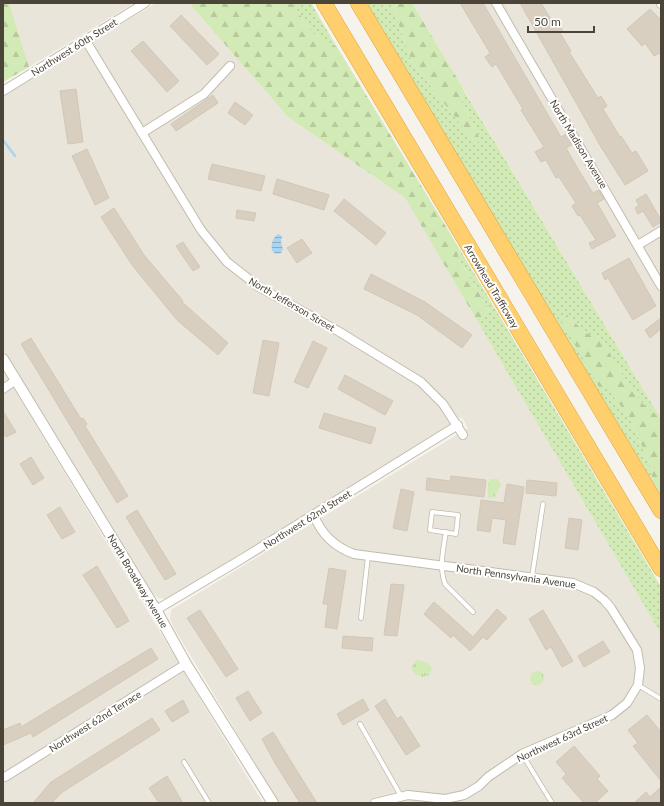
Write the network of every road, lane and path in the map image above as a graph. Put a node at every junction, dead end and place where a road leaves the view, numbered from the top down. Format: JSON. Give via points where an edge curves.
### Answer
{"nodes":[{"id":1,"x":145,"y":3,"type":"edge"},
{"id":2,"x":324,"y":3,"type":"edge"},
{"id":3,"x":358,"y":3,"type":"edge"},
{"id":4,"x":496,"y":3,"type":"edge"},
{"id":5,"x":86,"y":42,"type":"junction"},
{"id":6,"x":230,"y":66,"type":"dead end"},
{"id":7,"x":3,"y":91,"type":"edge"},
{"id":8,"x":142,"y":133,"type":"junction"},
{"id":9,"x":661,"y":231,"type":"edge"},
{"id":10,"x":638,"y":245,"type":"junction"},
{"id":11,"x":661,"y":286,"type":"edge"},
{"id":12,"x":3,"y":358,"type":"edge"},
{"id":13,"x":16,"y":380,"type":"junction"},
{"id":14,"x":3,"y":389,"type":"edge"},
{"id":15,"x":458,"y":426,"type":"junction"},
{"id":16,"x":463,"y":435,"type":"dead end"},
{"id":17,"x":543,"y":504,"type":"dead end"},
{"id":18,"x":661,"y":511,"type":"edge"},
{"id":19,"x":314,"y":515,"type":"junction"},
{"id":20,"x":446,"y":532,"type":"junction"},
{"id":21,"x":368,"y":556,"type":"junction"},
{"id":22,"x":441,"y":566,"type":"junction"},
{"id":23,"x":661,"y":569,"type":"edge"},
{"id":24,"x":532,"y":578,"type":"junction"},
{"id":25,"x":156,"y":610,"type":"junction"},
{"id":26,"x":473,"y":612,"type":"dead end"},
{"id":27,"x":361,"y":618,"type":"dead end"},
{"id":28,"x":186,"y":664,"type":"junction"},
{"id":29,"x":638,"y":685,"type":"junction"},
{"id":30,"x":661,"y":699,"type":"edge"},
{"id":31,"x":618,"y":712,"type":"joint"},
{"id":32,"x":360,"y":724,"type":"dead end"},
{"id":33,"x":522,"y":754,"type":"junction"},
{"id":34,"x":184,"y":762,"type":"dead end"},
{"id":35,"x":5,"y":777,"type":"dead end"},
{"id":36,"x":401,"y":796,"type":"junction"},
{"id":37,"x":446,"y":801,"type":"edge"},
{"id":38,"x":209,"y":803,"type":"edge"},
{"id":39,"x":273,"y":803,"type":"edge"},
{"id":40,"x":375,"y":803,"type":"edge"},
{"id":41,"x":552,"y":803,"type":"edge"}],
"edges":[{"from":1,"to":5,"type":"street","name":"Northwest 60th Street"},
{"from":2,"to":23,"type":"highway","name":"Arrowhead Trafficway"},
{"from":3,"to":18,"type":"highway"},
{"from":4,"to":10,"type":"street","name":"North Madison Avenue"},
{"from":5,"to":7,"type":"street","name":"Northwest 60th Street"},
{"from":5,"to":8,"type":"street","name":"North Jefferson Street"},
{"from":6,"to":8,"type":"street","via":[[204,94]]},
{"from":8,"to":15,"type":"street","name":"North Jefferson Street","via":[[205,236],[227,262],[259,287],[338,330],[408,373],[432,392]]},
{"from":9,"to":10,"type":"street"},
{"from":10,"to":11,"type":"street","name":"North Madison Avenue"},
{"from":12,"to":13,"type":"street","name":"North Broadway Avenue"},
{"from":13,"to":14,"type":"street"},
{"from":13,"to":25,"type":"street","name":"North Broadway Avenue"},
{"from":15,"to":16,"type":"street","name":"North Jefferson Street"},
{"from":15,"to":19,"type":"street","name":"Northwest 62nd Street"},
{"from":17,"to":24,"type":"lane"},
{"from":19,"to":21,"type":"street","name":"North Pennsylvania Avenue","via":[[323,532],[337,545],[354,554]]},
{"from":19,"to":25,"type":"street","name":"Northwest 62nd Street"},
{"from":20,"to":20,"type":"lane","via":[[430,530],[432,512],[458,516],[456,534]]},
{"from":20,"to":22,"type":"lane"},
{"from":21,"to":22,"type":"street","name":"North Pennsylvania Avenue"},
{"from":21,"to":27,"type":"lane"},
{"from":22,"to":24,"type":"street","name":"North Pennsylvania Avenue"},
{"from":22,"to":26,"type":"lane","via":[[445,584]]},
{"from":24,"to":29,"type":"street","name":"North Pennsylvania Avenue","via":[[584,586],[604,600],[637,650],[640,668]]},
{"from":25,"to":28,"type":"street","name":"North Broadway Avenue"},
{"from":28,"to":35,"type":"street","name":"Northwest 62nd Terrace"},
{"from":28,"to":39,"type":"street","name":"North Broadway Avenue"},
{"from":29,"to":30,"type":"lane"},
{"from":29,"to":31,"type":"street","name":"North Pennsylvania Avenue"},
{"from":31,"to":33,"type":"street","name":"Northwest 63rd Street"},
{"from":32,"to":36,"type":"lane"},
{"from":33,"to":37,"type":"street","name":"Northwest 63rd Street","via":[[469,793]]},
{"from":33,"to":41,"type":"lane"},
{"from":34,"to":38,"type":"lane"},
{"from":36,"to":37,"type":"street","name":"Northwest 63rd Street"},
{"from":36,"to":40,"type":"street","name":"Northwest 63rd Street"}]}
